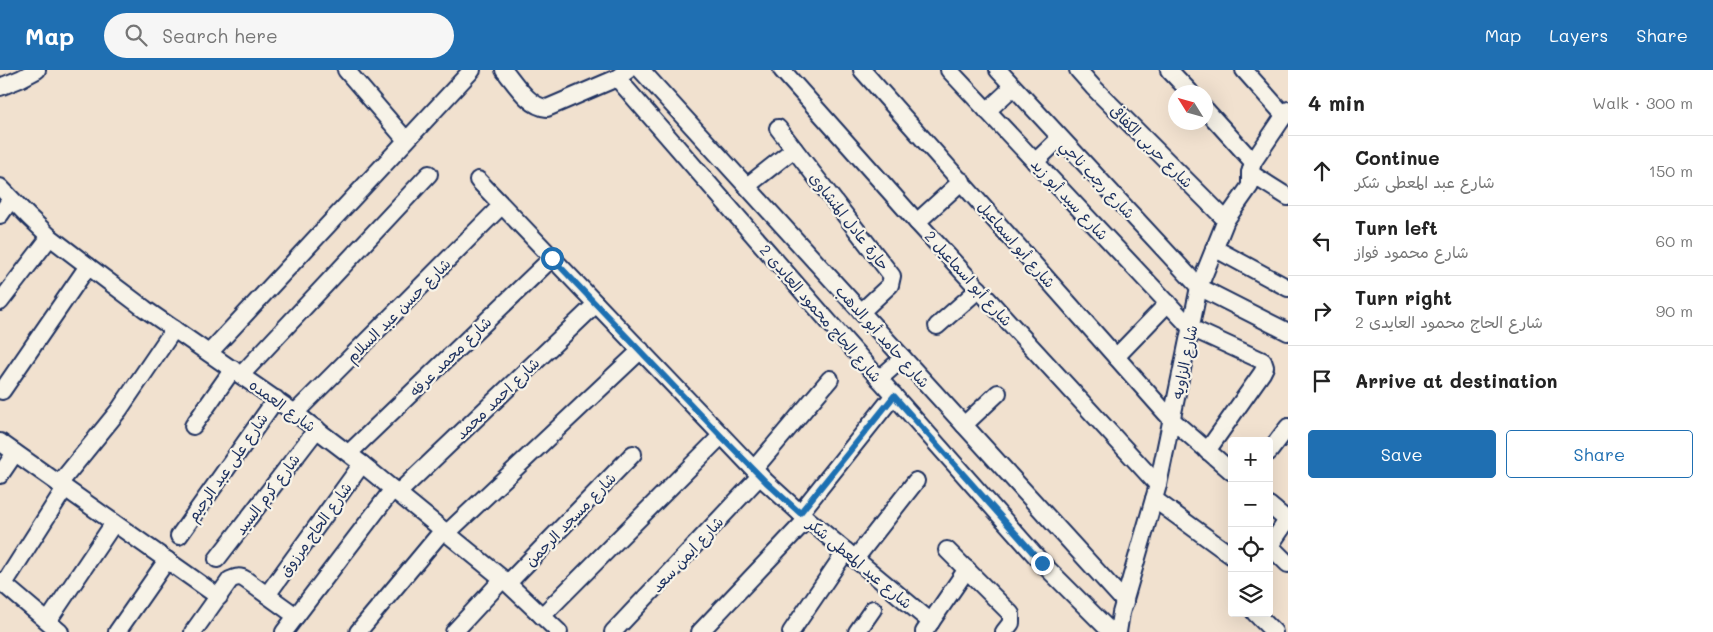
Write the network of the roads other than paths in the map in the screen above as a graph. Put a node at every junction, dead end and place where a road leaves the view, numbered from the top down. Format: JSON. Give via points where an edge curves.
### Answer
{"nodes":[{"id":1,"x":37,"y":70,"type":"edge"},
{"id":2,"x":346,"y":70,"type":"edge"},
{"id":3,"x":472,"y":70,"type":"edge"},
{"id":4,"x":504,"y":70,"type":"edge"},
{"id":5,"x":641,"y":70,"type":"edge"},
{"id":6,"x":782,"y":70,"type":"edge"},
{"id":7,"x":862,"y":70,"type":"edge"},
{"id":8,"x":948,"y":70,"type":"edge"},
{"id":9,"x":998,"y":70,"type":"edge"},
{"id":10,"x":1078,"y":70,"type":"edge"},
{"id":11,"x":1169,"y":70,"type":"edge"},
{"id":12,"x":1244,"y":70,"type":"edge"},
{"id":13,"x":622,"y":74,"type":"edge"},
{"id":14,"x":1183,"y":85,"type":"edge"},
{"id":15,"x":0,"y":87,"type":"edge"},
{"id":16,"x":1013,"y":87,"type":"junction"},
{"id":17,"x":987,"y":111,"type":"junction"},
{"id":18,"x":1285,"y":118,"type":"edge"},
{"id":19,"x":1213,"y":119,"type":"edge"},
{"id":20,"x":778,"y":128,"type":"dead end"},
{"id":21,"x":1060,"y":138,"type":"junction"},
{"id":22,"x":406,"y":140,"type":"junction"},
{"id":23,"x":794,"y":149,"type":"junction"},
{"id":24,"x":1035,"y":162,"type":"junction"},
{"id":25,"x":1252,"y":167,"type":"junction"},
{"id":26,"x":429,"y":174,"type":"dead end"},
{"id":27,"x":478,"y":180,"type":"dead end"},
{"id":28,"x":962,"y":181,"type":"junction"},
{"id":29,"x":0,"y":186,"type":"edge"},
{"id":30,"x":747,"y":186,"type":"junction"},
{"id":31,"x":1288,"y":197,"type":"edge"},
{"id":32,"x":11,"y":199,"type":"junction"},
{"id":33,"x":502,"y":206,"type":"junction"},
{"id":34,"x":0,"y":215,"type":"edge"},
{"id":35,"x":1226,"y":220,"type":"junction"},
{"id":36,"x":917,"y":222,"type":"junction"},
{"id":37,"x":50,"y":237,"type":"junction"},
{"id":38,"x":1214,"y":248,"type":"junction"},
{"id":39,"x":552,"y":258,"type":"junction"},
{"id":40,"x":88,"y":266,"type":"junction"},
{"id":41,"x":1199,"y":287,"type":"junction"},
{"id":42,"x":1288,"y":288,"type":"edge"},
{"id":43,"x":979,"y":289,"type":"junction"},
{"id":44,"x":0,"y":302,"type":"edge"},
{"id":45,"x":1168,"y":303,"type":"junction"},
{"id":46,"x":596,"y":304,"type":"junction"},
{"id":47,"x":861,"y":312,"type":"junction"},
{"id":48,"x":937,"y":326,"type":"dead end"},
{"id":49,"x":1191,"y":328,"type":"junction"},
{"id":50,"x":174,"y":329,"type":"junction"},
{"id":51,"x":1288,"y":332,"type":"edge"},
{"id":52,"x":641,"y":350,"type":"junction"},
{"id":53,"x":209,"y":353,"type":"junction"},
{"id":54,"x":1116,"y":356,"type":"junction"},
{"id":55,"x":903,"y":358,"type":"junction"},
{"id":56,"x":237,"y":372,"type":"junction"},
{"id":57,"x":830,"y":379,"type":"dead end"},
{"id":58,"x":879,"y":379,"type":"junction"},
{"id":59,"x":2,"y":391,"type":"dead end"},
{"id":60,"x":998,"y":393,"type":"dead end"},
{"id":61,"x":894,"y":396,"type":"junction"},
{"id":62,"x":276,"y":399,"type":"junction"},
{"id":63,"x":296,"y":413,"type":"junction"},
{"id":64,"x":1172,"y":420,"type":"junction"},
{"id":65,"x":964,"y":425,"type":"junction"},
{"id":66,"x":194,"y":426,"type":"dead end"},
{"id":67,"x":1288,"y":427,"type":"edge"},
{"id":68,"x":317,"y":429,"type":"junction"},
{"id":69,"x":721,"y":436,"type":"junction"},
{"id":70,"x":0,"y":442,"type":"edge"},
{"id":71,"x":1273,"y":447,"type":"edge"},
{"id":72,"x":1207,"y":451,"type":"junction"},
{"id":73,"x":15,"y":453,"type":"junction"},
{"id":74,"x":349,"y":453,"type":"junction"},
{"id":75,"x":633,"y":454,"type":"dead end"},
{"id":76,"x":362,"y":464,"type":"junction"},
{"id":77,"x":1228,"y":469,"type":"edge"},
{"id":78,"x":757,"y":472,"type":"junction"},
{"id":79,"x":0,"y":475,"type":"edge"},
{"id":80,"x":916,"y":481,"type":"dead end"},
{"id":81,"x":62,"y":486,"type":"junction"},
{"id":82,"x":396,"y":490,"type":"junction"},
{"id":83,"x":1156,"y":492,"type":"junction"},
{"id":84,"x":1273,"y":508,"type":"edge"},
{"id":85,"x":803,"y":516,"type":"junction"},
{"id":86,"x":1288,"y":520,"type":"edge"},
{"id":87,"x":114,"y":523,"type":"junction"},
{"id":88,"x":445,"y":532,"type":"junction"},
{"id":89,"x":179,"y":536,"type":"dead end"},
{"id":90,"x":1273,"y":542,"type":"edge"},
{"id":91,"x":1273,"y":549,"type":"edge"},
{"id":92,"x":947,"y":550,"type":"dead end"},
{"id":93,"x":1228,"y":553,"type":"edge"},
{"id":94,"x":850,"y":555,"type":"junction"},
{"id":95,"x":217,"y":559,"type":"dead end"},
{"id":96,"x":167,"y":560,"type":"junction"},
{"id":97,"x":1288,"y":564,"type":"edge"},
{"id":98,"x":967,"y":569,"type":"junction"},
{"id":99,"x":505,"y":581,"type":"junction"},
{"id":100,"x":2,"y":582,"type":"edge"},
{"id":101,"x":267,"y":595,"type":"junction"},
{"id":102,"x":219,"y":597,"type":"junction"},
{"id":103,"x":1125,"y":602,"type":"junction"},
{"id":104,"x":873,"y":609,"type":"dead end"},
{"id":105,"x":296,"y":616,"type":"junction"},
{"id":106,"x":542,"y":616,"type":"junction"},
{"id":107,"x":1259,"y":617,"type":"edge"},
{"id":108,"x":54,"y":626,"type":"edge"},
{"id":109,"x":927,"y":627,"type":"edge"},
{"id":110,"x":117,"y":632,"type":"edge"},
{"id":111,"x":193,"y":632,"type":"edge"},
{"id":112,"x":284,"y":632,"type":"edge"},
{"id":113,"x":358,"y":632,"type":"edge"},
{"id":114,"x":454,"y":632,"type":"edge"},
{"id":115,"x":559,"y":632,"type":"edge"},
{"id":116,"x":613,"y":632,"type":"edge"},
{"id":117,"x":700,"y":632,"type":"edge"},
{"id":118,"x":791,"y":632,"type":"edge"},
{"id":119,"x":857,"y":632,"type":"edge"},
{"id":120,"x":1004,"y":632,"type":"edge"},
{"id":121,"x":1111,"y":632,"type":"edge"},
{"id":122,"x":1118,"y":632,"type":"edge"},
{"id":123,"x":1274,"y":632,"type":"edge"}],
"edges":[{"from":1,"to":15,"type":"street"},
{"from":2,"to":22,"type":"street"},
{"from":3,"to":22,"type":"street"},
{"from":4,"to":13,"type":"street","via":[[533,103],[547,108]]},
{"from":5,"to":30,"type":"street","name":"شارع حامد أبو الدهب"},
{"from":6,"to":36,"type":"street","name":"شارع أبو اسماعيل 2"},
{"from":7,"to":28,"type":"street","name":"شارع أبو اسماعيل"},
{"from":8,"to":17,"type":"street","name":"شارع سيد أبو زيد"},
{"from":9,"to":16,"type":"street","name":"شارع رجب ناجي"},
{"from":10,"to":35,"type":"street","name":"شارع حربى الكفافى"},
{"from":11,"to":14,"type":"street"},
{"from":12,"to":18,"type":"street"},
{"from":13,"to":58,"type":"street","name":"شارع الحاج محمود العايدى 2"},
{"from":16,"to":17,"type":"street"},
{"from":16,"to":21,"type":"street","name":"شارع رجب ناجي"},
{"from":17,"to":24,"type":"street","name":"شارع سيد أبو زيد"},
{"from":18,"to":25,"type":"street","name":"شارع الزاويه"},
{"from":19,"to":25,"type":"street"},
{"from":20,"to":23,"type":"street","name":"حارة عادل المنشاوى"},
{"from":21,"to":24,"type":"street"},
{"from":21,"to":41,"type":"street","name":"شارع رجب ناجي"},
{"from":22,"to":53,"type":"street"},
{"from":23,"to":30,"type":"street"},
{"from":23,"to":47,"type":"street","name":"حارة عادل المنشاوى","via":[[892,276],[890,285]]},
{"from":24,"to":45,"type":"street","name":"شارع سيد أبو زيد"},
{"from":25,"to":31,"type":"street"},
{"from":25,"to":35,"type":"street","name":"شارع الزاويه","via":[[1250,186]]},
{"from":26,"to":56,"type":"street"},
{"from":27,"to":33,"type":"street","name":"شارع عبد المعطى شكر"},
{"from":28,"to":36,"type":"street"},
{"from":28,"to":54,"type":"street","name":"شارع أبو اسماعيل"},
{"from":29,"to":32,"type":"street","name":"شارع العمده"},
{"from":30,"to":47,"type":"street","name":"شارع حامد أبو الدهب"},
{"from":32,"to":34,"type":"street"},
{"from":32,"to":37,"type":"street","name":"شارع العمده"},
{"from":33,"to":39,"type":"street","name":"شارع عبد المعطى شكر"},
{"from":33,"to":63,"type":"street","name":"شارع حسن عبد السلام"},
{"from":35,"to":38,"type":"street","name":"شارع الزاويه"},
{"from":36,"to":43,"type":"street","name":"شارع أبو اسماعيل 2"},
{"from":37,"to":40,"type":"street","name":"شارع العمده"},
{"from":37,"to":44,"type":"street"},
{"from":38,"to":41,"type":"street","name":"شارع الزاويه"},
{"from":38,"to":42,"type":"street"},
{"from":39,"to":46,"type":"street","name":"شارع عبد المعطى شكر"},
{"from":39,"to":74,"type":"street","name":"شارع محمد عرفه"},
{"from":40,"to":50,"type":"street","name":"شارع العمده"},
{"from":40,"to":59,"type":"street"},
{"from":41,"to":49,"type":"street","name":"شارع الزاويه"},
{"from":41,"to":51,"type":"street"},
{"from":43,"to":48,"type":"street"},
{"from":43,"to":83,"type":"street","name":"شارع أبو اسماعيل 2"},
{"from":45,"to":49,"type":"street","name":"شارع سيد أبو زيد"},
{"from":45,"to":54,"type":"street"},
{"from":46,"to":52,"type":"street","name":"شارع عبد المعطى شكر"},
{"from":46,"to":82,"type":"street","name":"شارع احمد محمد"},
{"from":47,"to":55,"type":"street","name":"شارع حامد أبو الدهب"},
{"from":49,"to":64,"type":"street","name":"شارع الزاويه"},
{"from":49,"to":72,"type":"street","via":[[1260,359],[1264,364],[1262,373]]},
{"from":50,"to":53,"type":"street","name":"شارع العمده"},
{"from":50,"to":81,"type":"street"},
{"from":52,"to":69,"type":"street","name":"شارع عبد المعطى شكر"},
{"from":52,"to":88,"type":"street"},
{"from":53,"to":56,"type":"street","name":"شارع العمده"},
{"from":54,"to":64,"type":"street","name":"شارع أبو اسماعيل"},
{"from":55,"to":58,"type":"street"},
{"from":55,"to":65,"type":"street","name":"شارع حامد أبو الدهب"},
{"from":56,"to":62,"type":"street","name":"شارع العمده"},
{"from":56,"to":66,"type":"street"},
{"from":57,"to":78,"type":"street","name":"شارع ايمن سعد"},
{"from":58,"to":61,"type":"street","name":"شارع الحاج محمود العايدى 2"},
{"from":60,"to":65,"type":"street"},
{"from":61,"to":85,"type":"street"},
{"from":61,"to":121,"type":"street","name":"شارع الحاج محمود العايدى 2","via":[[1042,563]]},
{"from":62,"to":63,"type":"street","name":"شارع العمده"},
{"from":62,"to":89,"type":"street","name":"شارع على عبد الرحيم"},
{"from":63,"to":68,"type":"street","name":"شارع العمده"},
{"from":64,"to":72,"type":"street","name":"شارع أبو اسماعيل"},
{"from":64,"to":83,"type":"street","name":"شارع الزاويه"},
{"from":65,"to":103,"type":"street","name":"شارع حامد أبو الدهب"},
{"from":67,"to":71,"type":"street"},
{"from":68,"to":74,"type":"street","name":"شارع العمده"},
{"from":68,"to":95,"type":"street","name":"شارع كرم السيد"},
{"from":69,"to":78,"type":"street","name":"شارع عبد المعطى شكر"},
{"from":69,"to":106,"type":"street"},
{"from":70,"to":73,"type":"street"},
{"from":72,"to":77,"type":"street","name":"شارع أبو اسماعيل"},
{"from":73,"to":79,"type":"street"},
{"from":73,"to":81,"type":"street"},
{"from":74,"to":76,"type":"street","name":"شارع العمده"},
{"from":75,"to":99,"type":"street","name":"شارع مسجد الرحمن"},
{"from":76,"to":82,"type":"street","name":"شارع العمده"},
{"from":76,"to":101,"type":"street","name":"شارع الحاج مرزوق"},
{"from":78,"to":85,"type":"street","name":"شارع عبد المعطى شكر"},
{"from":78,"to":116,"type":"street","name":"شارع ايمن سعد"},
{"from":80,"to":94,"type":"street"},
{"from":81,"to":87,"type":"street"},
{"from":81,"to":100,"type":"street"},
{"from":82,"to":88,"type":"street","name":"شارع العمده"},
{"from":82,"to":105,"type":"street","name":"شارع احمد محمد"},
{"from":83,"to":93,"type":"street","name":"شارع أبو اسماعيل 2"},
{"from":83,"to":103,"type":"street","name":"شارع الزاويه"},
{"from":84,"to":86,"type":"street"},
{"from":85,"to":94,"type":"street","name":"شارع عبد المعطى شكر"},
{"from":85,"to":117,"type":"street"},
{"from":86,"to":90,"type":"street"},
{"from":87,"to":96,"type":"street"},
{"from":87,"to":108,"type":"street"},
{"from":88,"to":99,"type":"street","name":"شارع العمده"},
{"from":88,"to":113,"type":"street"},
{"from":91,"to":97,"type":"street"},
{"from":92,"to":98,"type":"street"},
{"from":94,"to":109,"type":"street","name":"شارع عبد المعطى شكر"},
{"from":94,"to":118,"type":"street"},
{"from":96,"to":102,"type":"street"},
{"from":96,"to":110,"type":"street"},
{"from":98,"to":109,"type":"street"},
{"from":98,"to":120,"type":"street","via":[[1011,614],[1011,623]]},
{"from":99,"to":106,"type":"street","name":"شارع العمده"},
{"from":99,"to":114,"type":"street","name":"شارع مسجد الرحمن"},
{"from":100,"to":108,"type":"street"},
{"from":101,"to":102,"type":"street","via":[[241,577],[236,577],[230,580]]},
{"from":101,"to":105,"type":"street"},
{"from":102,"to":111,"type":"street"},
{"from":103,"to":122,"type":"street","name":"شارع الزاويه"},
{"from":104,"to":119,"type":"street"},
{"from":105,"to":112,"type":"street","name":"شارع احمد محمد"},
{"from":106,"to":115,"type":"street","name":"شارع العمده"},
{"from":107,"to":123,"type":"street"}]}
